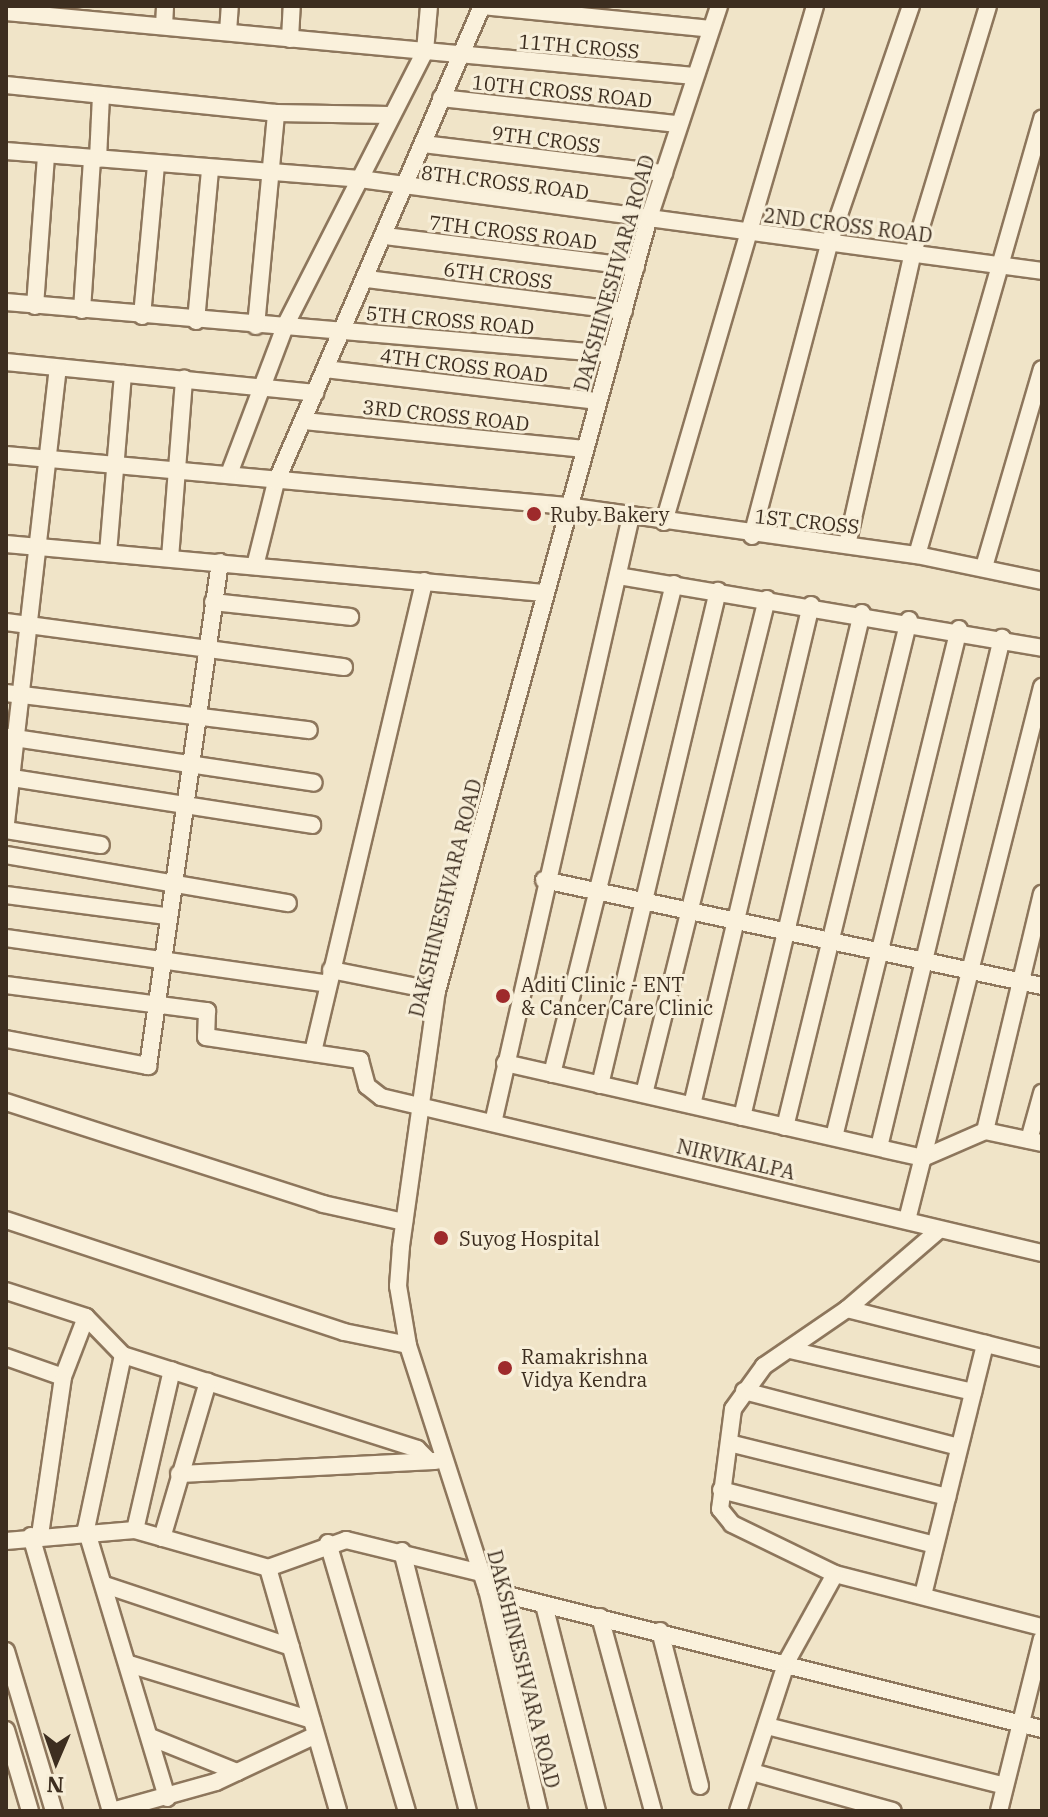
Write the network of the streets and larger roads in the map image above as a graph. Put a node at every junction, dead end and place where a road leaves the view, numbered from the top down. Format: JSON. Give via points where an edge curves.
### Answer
{"nodes":[{"id":1,"x":133,"y":6,"type":"edge"},
{"id":2,"x":165,"y":6,"type":"edge"},
{"id":3,"x":230,"y":6,"type":"edge"},
{"id":4,"x":292,"y":6,"type":"edge"},
{"id":5,"x":429,"y":6,"type":"edge"},
{"id":6,"x":482,"y":6,"type":"edge"},
{"id":7,"x":719,"y":6,"type":"edge"},
{"id":8,"x":815,"y":6,"type":"edge"},
{"id":9,"x":911,"y":6,"type":"edge"},
{"id":10,"x":988,"y":6,"type":"edge"},
{"id":11,"x":41,"y":11,"type":"edge"},
{"id":12,"x":6,"y":12,"type":"edge"},
{"id":13,"x":132,"y":24,"type":"junction"},
{"id":14,"x":164,"y":26,"type":"junction"},
{"id":15,"x":711,"y":29,"type":"junction"},
{"id":16,"x":228,"y":32,"type":"junction"},
{"id":17,"x":290,"y":39,"type":"junction"},
{"id":18,"x":425,"y":51,"type":"junction"},
{"id":19,"x":461,"y":57,"type":"junction"},
{"id":20,"x":694,"y":76,"type":"junction"},
{"id":21,"x":6,"y":85,"type":"edge"},
{"id":22,"x":101,"y":96,"type":"junction"},
{"id":23,"x":441,"y":98,"type":"junction"},
{"id":24,"x":276,"y":113,"type":"junction"},
{"id":25,"x":389,"y":115,"type":"junction"},
{"id":26,"x":1042,"y":119,"type":"edge"},
{"id":27,"x":678,"y":124,"type":"junction"},
{"id":28,"x":423,"y":144,"type":"junction"},
{"id":29,"x":6,"y":151,"type":"edge"},
{"id":30,"x":46,"y":155,"type":"junction"},
{"id":31,"x":95,"y":159,"type":"junction"},
{"id":32,"x":156,"y":165,"type":"junction"},
{"id":33,"x":210,"y":170,"type":"junction"},
{"id":34,"x":664,"y":173,"type":"junction"},
{"id":35,"x":271,"y":175,"type":"junction"},
{"id":36,"x":360,"y":179,"type":"junction"},
{"id":37,"x":403,"y":190,"type":"junction"},
{"id":38,"x":648,"y":221,"type":"junction"},
{"id":39,"x":743,"y":233,"type":"junction"},
{"id":40,"x":385,"y":236,"type":"junction"},
{"id":41,"x":830,"y":241,"type":"junction"},
{"id":42,"x":913,"y":253,"type":"junction"},
{"id":43,"x":1000,"y":266,"type":"junction"},
{"id":44,"x":636,"y":267,"type":"junction"},
{"id":45,"x":1042,"y":271,"type":"edge"},
{"id":46,"x":367,"y":279,"type":"junction"},
{"id":47,"x":6,"y":302,"type":"edge"},
{"id":48,"x":35,"y":306,"type":"junction"},
{"id":49,"x":82,"y":310,"type":"junction"},
{"id":50,"x":624,"y":311,"type":"junction"},
{"id":51,"x":142,"y":316,"type":"junction"},
{"id":52,"x":196,"y":321,"type":"junction"},
{"id":53,"x":286,"y":324,"type":"junction"},
{"id":54,"x":256,"y":326,"type":"junction"},
{"id":55,"x":340,"y":330,"type":"junction"},
{"id":56,"x":612,"y":354,"type":"junction"},
{"id":57,"x":6,"y":362,"type":"edge"},
{"id":58,"x":58,"y":368,"type":"junction"},
{"id":59,"x":325,"y":369,"type":"junction"},
{"id":60,"x":1042,"y":369,"type":"edge"},
{"id":61,"x":123,"y":374,"type":"junction"},
{"id":62,"x":184,"y":379,"type":"junction"},
{"id":63,"x":258,"y":385,"type":"junction"},
{"id":64,"x":315,"y":393,"type":"junction"},
{"id":65,"x":598,"y":401,"type":"junction"},
{"id":66,"x":304,"y":421,"type":"junction"},
{"id":67,"x":585,"y":449,"type":"junction"},
{"id":68,"x":6,"y":455,"type":"edge"},
{"id":69,"x":49,"y":459,"type":"junction"},
{"id":70,"x":116,"y":465,"type":"junction"},
{"id":71,"x":174,"y":469,"type":"junction"},
{"id":72,"x":229,"y":474,"type":"junction"},
{"id":73,"x":276,"y":482,"type":"junction"},
{"id":74,"x":567,"y":506,"type":"junction"},
{"id":75,"x":631,"y":516,"type":"junction"},
{"id":76,"x":664,"y":522,"type":"junction"},
{"id":77,"x":752,"y":536,"type":"junction"},
{"id":78,"x":6,"y":544,"type":"edge"},
{"id":79,"x":847,"y":545,"type":"junction"},
{"id":80,"x":40,"y":547,"type":"junction"},
{"id":81,"x":108,"y":553,"type":"junction"},
{"id":82,"x":917,"y":555,"type":"junction"},
{"id":83,"x":170,"y":558,"type":"junction"},
{"id":84,"x":220,"y":562,"type":"junction"},
{"id":85,"x":255,"y":566,"type":"junction"},
{"id":86,"x":984,"y":567,"type":"junction"},
{"id":87,"x":618,"y":576,"type":"junction"},
{"id":88,"x":424,"y":581,"type":"junction"},
{"id":89,"x":1042,"y":581,"type":"edge"},
{"id":90,"x":674,"y":584,"type":"junction"},
{"id":91,"x":718,"y":591,"type":"junction"},
{"id":92,"x":544,"y":593,"type":"junction"},
{"id":93,"x":767,"y":599,"type":"junction"},
{"id":94,"x":213,"y":602,"type":"junction"},
{"id":95,"x":811,"y":605,"type":"junction"},
{"id":96,"x":862,"y":613,"type":"junction"},
{"id":97,"x":350,"y":617,"type":"dead end"},
{"id":98,"x":909,"y":620,"type":"junction"},
{"id":99,"x":6,"y":622,"type":"edge"},
{"id":100,"x":30,"y":625,"type":"junction"},
{"id":101,"x":959,"y":629,"type":"junction"},
{"id":102,"x":1002,"y":638,"type":"junction"},
{"id":103,"x":206,"y":648,"type":"junction"},
{"id":104,"x":1042,"y":648,"type":"edge"},
{"id":105,"x":344,"y":667,"type":"dead end"},
{"id":106,"x":1042,"y":687,"type":"edge"},
{"id":107,"x":14,"y":694,"type":"edge"},
{"id":108,"x":196,"y":716,"type":"junction"},
{"id":109,"x":309,"y":730,"type":"dead end"},
{"id":110,"x":11,"y":737,"type":"edge"},
{"id":111,"x":189,"y":762,"type":"junction"},
{"id":112,"x":9,"y":777,"type":"edge"},
{"id":113,"x":314,"y":783,"type":"dead end"},
{"id":114,"x":181,"y":808,"type":"junction"},
{"id":115,"x":6,"y":823,"type":"edge"},
{"id":116,"x":312,"y":825,"type":"dead end"},
{"id":117,"x":6,"y":830,"type":"edge"},
{"id":118,"x":101,"y":845,"type":"dead end"},
{"id":119,"x":6,"y":855,"type":"edge"},
{"id":120,"x":544,"y":880,"type":"junction"},
{"id":121,"x":170,"y":883,"type":"junction"},
{"id":122,"x":592,"y":889,"type":"junction"},
{"id":123,"x":1042,"y":894,"type":"edge"},
{"id":124,"x":6,"y":895,"type":"edge"},
{"id":125,"x":644,"y":900,"type":"junction"},
{"id":126,"x":288,"y":903,"type":"dead end"},
{"id":127,"x":690,"y":909,"type":"junction"},
{"id":128,"x":165,"y":916,"type":"junction"},
{"id":129,"x":734,"y":918,"type":"junction"},
{"id":130,"x":783,"y":929,"type":"junction"},
{"id":131,"x":6,"y":938,"type":"edge"},
{"id":132,"x":832,"y":940,"type":"junction"},
{"id":133,"x":880,"y":949,"type":"junction"},
{"id":134,"x":159,"y":958,"type":"junction"},
{"id":135,"x":924,"y":958,"type":"junction"},
{"id":136,"x":974,"y":972,"type":"junction"},
{"id":137,"x":330,"y":977,"type":"junction"},
{"id":138,"x":1020,"y":981,"type":"junction"},
{"id":139,"x":6,"y":985,"type":"edge"},
{"id":140,"x":1042,"y":986,"type":"edge"},
{"id":141,"x":437,"y":991,"type":"junction"},
{"id":142,"x":152,"y":1004,"type":"junction"},
{"id":143,"x":6,"y":1039,"type":"edge"},
{"id":144,"x":313,"y":1052,"type":"junction"},
{"id":145,"x":505,"y":1063,"type":"junction"},
{"id":146,"x":552,"y":1074,"type":"junction"},
{"id":147,"x":600,"y":1085,"type":"junction"},
{"id":148,"x":1042,"y":1093,"type":"edge"},
{"id":149,"x":644,"y":1094,"type":"junction"},
{"id":150,"x":6,"y":1102,"type":"edge"},
{"id":151,"x":692,"y":1105,"type":"junction"},
{"id":152,"x":420,"y":1107,"type":"junction"},
{"id":153,"x":742,"y":1117,"type":"junction"},
{"id":154,"x":493,"y":1123,"type":"junction"},
{"id":155,"x":785,"y":1127,"type":"junction"},
{"id":156,"x":985,"y":1131,"type":"junction"},
{"id":157,"x":834,"y":1137,"type":"junction"},
{"id":158,"x":1036,"y":1142,"type":"edge"},
{"id":159,"x":879,"y":1147,"type":"junction"},
{"id":160,"x":923,"y":1158,"type":"junction"},
{"id":161,"x":6,"y":1220,"type":"edge"},
{"id":162,"x":907,"y":1220,"type":"junction"},
{"id":163,"x":404,"y":1222,"type":"junction"},
{"id":164,"x":939,"y":1230,"type":"junction"},
{"id":165,"x":1042,"y":1253,"type":"edge"},
{"id":166,"x":6,"y":1291,"type":"edge"},
{"id":167,"x":847,"y":1309,"type":"junction"},
{"id":168,"x":86,"y":1317,"type":"junction"},
{"id":169,"x":985,"y":1344,"type":"junction"},
{"id":170,"x":408,"y":1345,"type":"junction"},
{"id":171,"x":790,"y":1350,"type":"junction"},
{"id":172,"x":123,"y":1355,"type":"junction"},
{"id":173,"x":1042,"y":1358,"type":"edge"},
{"id":174,"x":6,"y":1359,"type":"edge"},
{"id":175,"x":172,"y":1370,"type":"junction"},
{"id":176,"x":63,"y":1377,"type":"junction"},
{"id":177,"x":208,"y":1382,"type":"junction"},
{"id":178,"x":744,"y":1391,"type":"junction"},
{"id":179,"x":973,"y":1392,"type":"junction"},
{"id":180,"x":729,"y":1443,"type":"junction"},
{"id":181,"x":959,"y":1447,"type":"junction"},
{"id":182,"x":437,"y":1461,"type":"junction"},
{"id":183,"x":179,"y":1474,"type":"junction"},
{"id":184,"x":721,"y":1490,"type":"junction"},
{"id":185,"x":947,"y":1497,"type":"junction"},
{"id":186,"x":86,"y":1529,"type":"junction"},
{"id":187,"x":135,"y":1530,"type":"junction"},
{"id":188,"x":35,"y":1536,"type":"junction"},
{"id":189,"x":162,"y":1538,"type":"junction"},
{"id":190,"x":6,"y":1541,"type":"edge"},
{"id":191,"x":328,"y":1543,"type":"junction"},
{"id":192,"x":935,"y":1545,"type":"junction"},
{"id":193,"x":402,"y":1551,"type":"junction"},
{"id":194,"x":268,"y":1568,"type":"junction"},
{"id":195,"x":481,"y":1573,"type":"junction"},
{"id":196,"x":835,"y":1574,"type":"junction"},
{"id":197,"x":105,"y":1585,"type":"junction"},
{"id":198,"x":487,"y":1590,"type":"junction"},
{"id":199,"x":923,"y":1595,"type":"junction"},
{"id":200,"x":544,"y":1605,"type":"junction"},
{"id":201,"x":600,"y":1617,"type":"junction"},
{"id":202,"x":1042,"y":1627,"type":"edge"},
{"id":203,"x":660,"y":1631,"type":"junction"},
{"id":204,"x":1042,"y":1639,"type":"edge"},
{"id":205,"x":291,"y":1647,"type":"junction"},
{"id":206,"x":6,"y":1651,"type":"edge"},
{"id":207,"x":787,"y":1661,"type":"junction"},
{"id":208,"x":129,"y":1664,"type":"junction"},
{"id":209,"x":1021,"y":1723,"type":"junction"},
{"id":210,"x":767,"y":1726,"type":"junction"},
{"id":211,"x":314,"y":1727,"type":"junction"},
{"id":212,"x":1042,"y":1729,"type":"edge"},
{"id":213,"x":6,"y":1730,"type":"edge"},
{"id":214,"x":150,"y":1737,"type":"junction"},
{"id":215,"x":237,"y":1772,"type":"junction"},
{"id":216,"x":752,"y":1772,"type":"junction"},
{"id":217,"x":700,"y":1786,"type":"dead end"},
{"id":218,"x":1005,"y":1786,"type":"junction"},
{"id":219,"x":167,"y":1798,"type":"junction"},
{"id":220,"x":30,"y":1811,"type":"edge"},
{"id":221,"x":54,"y":1811,"type":"edge"},
{"id":222,"x":111,"y":1811,"type":"edge"},
{"id":223,"x":338,"y":1811,"type":"edge"},
{"id":224,"x":407,"y":1811,"type":"edge"},
{"id":225,"x":468,"y":1811,"type":"edge"},
{"id":226,"x":539,"y":1811,"type":"edge"},
{"id":227,"x":597,"y":1811,"type":"edge"},
{"id":228,"x":653,"y":1811,"type":"edge"},
{"id":229,"x":738,"y":1811,"type":"edge"},
{"id":230,"x":893,"y":1811,"type":"edge"},
{"id":231,"x":999,"y":1811,"type":"edge"}],
"edges":[{"from":1,"to":13,"type":"street"},
{"from":2,"to":14,"type":"street"},
{"from":3,"to":16,"type":"street"},
{"from":4,"to":17,"type":"street"},
{"from":5,"to":18,"type":"street"},
{"from":6,"to":15,"type":"street"},
{"from":6,"to":19,"type":"street"},
{"from":7,"to":15,"type":"street","name":"DAKSHINESHVARA ROAD"},
{"from":8,"to":39,"type":"street"},
{"from":9,"to":41,"type":"street"},
{"from":10,"to":42,"type":"street"},
{"from":11,"to":12,"type":"street","name":"11TH CROSS"},
{"from":11,"to":13,"type":"street","name":"11TH CROSS"},
{"from":13,"to":14,"type":"street","name":"11TH CROSS"},
{"from":14,"to":16,"type":"street","name":"11TH CROSS"},
{"from":15,"to":20,"type":"street","name":"DAKSHINESHVARA ROAD"},
{"from":16,"to":17,"type":"street","name":"11TH CROSS"},
{"from":17,"to":18,"type":"street","name":"11TH CROSS"},
{"from":18,"to":19,"type":"street","name":"11TH CROSS"},
{"from":18,"to":25,"type":"street"},
{"from":19,"to":20,"type":"street","name":"11TH CROSS"},
{"from":19,"to":23,"type":"street"},
{"from":20,"to":27,"type":"street","name":"DAKSHINESHVARA ROAD"},
{"from":21,"to":22,"type":"street"},
{"from":22,"to":24,"type":"street"},
{"from":22,"to":31,"type":"street"},
{"from":23,"to":27,"type":"street","name":"10TH CROSS ROAD"},
{"from":23,"to":28,"type":"street"},
{"from":24,"to":25,"type":"street"},
{"from":24,"to":35,"type":"street"},
{"from":25,"to":36,"type":"street"},
{"from":26,"to":43,"type":"street"},
{"from":27,"to":34,"type":"street","name":"DAKSHINESHVARA ROAD"},
{"from":28,"to":34,"type":"street","name":"9TH CROSS"},
{"from":28,"to":37,"type":"street"},
{"from":29,"to":30,"type":"street","name":"8TH CROSS ROAD"},
{"from":30,"to":31,"type":"street","name":"8TH CROSS ROAD"},
{"from":30,"to":48,"type":"street"},
{"from":31,"to":32,"type":"street","name":"8TH CROSS ROAD"},
{"from":31,"to":49,"type":"street"},
{"from":32,"to":33,"type":"street","name":"8TH CROSS ROAD"},
{"from":32,"to":51,"type":"street"},
{"from":33,"to":35,"type":"street","name":"8TH CROSS ROAD"},
{"from":33,"to":52,"type":"street"},
{"from":34,"to":38,"type":"street","name":"DAKSHINESHVARA ROAD"},
{"from":35,"to":36,"type":"street","name":"8TH CROSS ROAD"},
{"from":35,"to":54,"type":"street"},
{"from":36,"to":37,"type":"street","name":"8TH CROSS ROAD"},
{"from":36,"to":53,"type":"street"},
{"from":37,"to":38,"type":"street","name":"8TH CROSS ROAD"},
{"from":37,"to":40,"type":"street"},
{"from":38,"to":39,"type":"street","name":"2ND CROSS ROAD"},
{"from":38,"to":44,"type":"street","name":"DAKSHINESHVARA ROAD"},
{"from":39,"to":41,"type":"street","name":"2ND CROSS ROAD"},
{"from":39,"to":76,"type":"street"},
{"from":40,"to":44,"type":"street","name":"7TH CROSS ROAD"},
{"from":40,"to":46,"type":"street"},
{"from":41,"to":42,"type":"street","name":"2ND CROSS ROAD"},
{"from":41,"to":77,"type":"street"},
{"from":42,"to":43,"type":"street","name":"2ND CROSS ROAD"},
{"from":42,"to":79,"type":"street"},
{"from":43,"to":45,"type":"street","name":"2ND CROSS ROAD"},
{"from":43,"to":82,"type":"street"},
{"from":44,"to":50,"type":"street","name":"DAKSHINESHVARA ROAD"},
{"from":46,"to":50,"type":"street","name":"6TH CROSS"},
{"from":46,"to":55,"type":"street"},
{"from":47,"to":48,"type":"street","name":"5TH CROSS ROAD"},
{"from":48,"to":49,"type":"street","name":"5TH CROSS ROAD"},
{"from":49,"to":51,"type":"street","name":"5TH CROSS ROAD"},
{"from":50,"to":56,"type":"street","name":"DAKSHINESHVARA ROAD"},
{"from":51,"to":52,"type":"street","name":"5TH CROSS ROAD"},
{"from":52,"to":54,"type":"street","name":"5TH CROSS ROAD"},
{"from":53,"to":54,"type":"street","name":"5TH CROSS ROAD"},
{"from":53,"to":55,"type":"street","name":"5TH CROSS ROAD"},
{"from":53,"to":63,"type":"street"},
{"from":55,"to":56,"type":"street","name":"5TH CROSS ROAD"},
{"from":55,"to":59,"type":"street"},
{"from":56,"to":65,"type":"street","name":"DAKSHINESHVARA ROAD"},
{"from":57,"to":58,"type":"street"},
{"from":58,"to":61,"type":"street"},
{"from":58,"to":69,"type":"street"},
{"from":59,"to":64,"type":"street"},
{"from":59,"to":65,"type":"street","name":"4TH CROSS ROAD"},
{"from":60,"to":86,"type":"street"},
{"from":61,"to":62,"type":"street"},
{"from":61,"to":70,"type":"street"},
{"from":62,"to":63,"type":"street"},
{"from":62,"to":71,"type":"street"},
{"from":63,"to":64,"type":"street"},
{"from":63,"to":72,"type":"street"},
{"from":64,"to":66,"type":"street"},
{"from":65,"to":67,"type":"street","name":"DAKSHINESHVARA ROAD"},
{"from":66,"to":67,"type":"street","name":"3RD CROSS ROAD"},
{"from":66,"to":73,"type":"street"},
{"from":67,"to":74,"type":"street","name":"DAKSHINESHVARA ROAD"},
{"from":68,"to":69,"type":"street","name":"1ST CROSS"},
{"from":69,"to":70,"type":"street","name":"1ST CROSS"},
{"from":69,"to":80,"type":"street"},
{"from":70,"to":71,"type":"street","name":"1ST CROSS"},
{"from":70,"to":81,"type":"street"},
{"from":71,"to":72,"type":"street","name":"1ST CROSS"},
{"from":71,"to":83,"type":"street"},
{"from":72,"to":73,"type":"street","name":"1ST CROSS"},
{"from":73,"to":74,"type":"street","name":"1ST CROSS"},
{"from":73,"to":85,"type":"street"},
{"from":74,"to":75,"type":"street","name":"1ST CROSS"},
{"from":74,"to":92,"type":"street","name":"DAKSHINESHVARA ROAD"},
{"from":75,"to":76,"type":"street","name":"1ST CROSS"},
{"from":75,"to":87,"type":"street"},
{"from":76,"to":77,"type":"street","name":"1ST CROSS"},
{"from":77,"to":79,"type":"street","name":"1ST CROSS"},
{"from":78,"to":80,"type":"street"},
{"from":79,"to":82,"type":"street","name":"1ST CROSS"},
{"from":80,"to":81,"type":"street"},
{"from":80,"to":100,"type":"street"},
{"from":81,"to":83,"type":"street"},
{"from":82,"to":86,"type":"street","name":"1ST CROSS"},
{"from":83,"to":84,"type":"street"},
{"from":84,"to":85,"type":"street"},
{"from":84,"to":94,"type":"street"},
{"from":85,"to":88,"type":"street"},
{"from":86,"to":89,"type":"street","name":"1ST CROSS"},
{"from":87,"to":90,"type":"street"},
{"from":87,"to":120,"type":"street"},
{"from":88,"to":92,"type":"street"},
{"from":88,"to":137,"type":"street"},
{"from":90,"to":91,"type":"street"},
{"from":90,"to":122,"type":"street"},
{"from":91,"to":93,"type":"street"},
{"from":91,"to":125,"type":"street"},
{"from":92,"to":141,"type":"street","name":"DAKSHINESHVARA ROAD"},
{"from":93,"to":95,"type":"street"},
{"from":93,"to":127,"type":"street"},
{"from":94,"to":97,"type":"street"},
{"from":94,"to":103,"type":"street"},
{"from":95,"to":96,"type":"street"},
{"from":95,"to":129,"type":"street"},
{"from":96,"to":98,"type":"street"},
{"from":96,"to":130,"type":"street"},
{"from":98,"to":101,"type":"street"},
{"from":98,"to":132,"type":"street"},
{"from":99,"to":100,"type":"street"},
{"from":100,"to":103,"type":"street"},
{"from":100,"to":107,"type":"street"},
{"from":101,"to":102,"type":"street"},
{"from":101,"to":133,"type":"street"},
{"from":102,"to":104,"type":"street"},
{"from":102,"to":135,"type":"street"},
{"from":103,"to":105,"type":"street"},
{"from":103,"to":108,"type":"street"},
{"from":106,"to":136,"type":"street"},
{"from":107,"to":108,"type":"street"},
{"from":107,"to":110,"type":"street"},
{"from":108,"to":109,"type":"street"},
{"from":108,"to":111,"type":"street"},
{"from":110,"to":111,"type":"street"},
{"from":110,"to":112,"type":"street"},
{"from":111,"to":113,"type":"street"},
{"from":111,"to":114,"type":"street"},
{"from":112,"to":114,"type":"street"},
{"from":112,"to":115,"type":"street"},
{"from":114,"to":116,"type":"street"},
{"from":114,"to":121,"type":"street"},
{"from":117,"to":118,"type":"street"},
{"from":119,"to":121,"type":"street"},
{"from":120,"to":122,"type":"street"},
{"from":120,"to":145,"type":"street"},
{"from":121,"to":126,"type":"street"},
{"from":121,"to":128,"type":"street"},
{"from":122,"to":125,"type":"street"},
{"from":122,"to":146,"type":"street"},
{"from":123,"to":138,"type":"street"},
{"from":124,"to":128,"type":"street"},
{"from":125,"to":127,"type":"street"},
{"from":125,"to":147,"type":"street"},
{"from":127,"to":129,"type":"street"},
{"from":127,"to":149,"type":"street"},
{"from":128,"to":134,"type":"street"},
{"from":129,"to":130,"type":"street"},
{"from":129,"to":151,"type":"street"},
{"from":130,"to":132,"type":"street"},
{"from":130,"to":153,"type":"street"},
{"from":131,"to":134,"type":"street"},
{"from":132,"to":133,"type":"street"},
{"from":132,"to":155,"type":"street"},
{"from":133,"to":135,"type":"street"},
{"from":133,"to":157,"type":"street"},
{"from":134,"to":137,"type":"street"},
{"from":134,"to":142,"type":"street"},
{"from":135,"to":136,"type":"street"},
{"from":135,"to":159,"type":"street"},
{"from":136,"to":138,"type":"street"},
{"from":136,"to":160,"type":"street"},
{"from":137,"to":141,"type":"street"},
{"from":137,"to":144,"type":"street"},
{"from":138,"to":140,"type":"street"},
{"from":138,"to":156,"type":"street"},
{"from":139,"to":142,"type":"street"},
{"from":141,"to":152,"type":"street","name":"DAKSHINESHVARA ROAD"},
{"from":142,"to":143,"type":"street","via":[[148,1066]]},
{"from":142,"to":144,"type":"street","via":[[207,1011],[206,1037]]},
{"from":144,"to":152,"type":"street","name":"NIRVIKALPA","via":[[360,1060],[372,1093]]},
{"from":145,"to":146,"type":"street"},
{"from":145,"to":154,"type":"street"},
{"from":146,"to":147,"type":"street"},
{"from":147,"to":149,"type":"street"},
{"from":148,"to":158,"type":"street"},
{"from":149,"to":151,"type":"street"},
{"from":150,"to":163,"type":"street","via":[[323,1204]]},
{"from":151,"to":153,"type":"street"},
{"from":152,"to":154,"type":"street","name":"NIRVIKALPA"},
{"from":152,"to":163,"type":"street","name":"DAKSHINESHVARA ROAD"},
{"from":153,"to":155,"type":"street"},
{"from":154,"to":162,"type":"street","name":"NIRVIKALPA"},
{"from":155,"to":157,"type":"street"},
{"from":156,"to":158,"type":"street"},
{"from":156,"to":160,"type":"street"},
{"from":157,"to":159,"type":"street"},
{"from":159,"to":160,"type":"street"},
{"from":160,"to":162,"type":"street"},
{"from":161,"to":170,"type":"street","via":[[344,1332]]},
{"from":162,"to":164,"type":"street","name":"NIRVIKALPA"},
{"from":163,"to":170,"type":"street","name":"DAKSHINESHVARA ROAD","via":[[398,1286]]},
{"from":164,"to":165,"type":"street","name":"NIRVIKALPA"},
{"from":164,"to":167,"type":"street"},
{"from":166,"to":168,"type":"street"},
{"from":167,"to":169,"type":"street"},
{"from":167,"to":171,"type":"street"},
{"from":168,"to":172,"type":"street"},
{"from":168,"to":176,"type":"street"},
{"from":169,"to":173,"type":"street"},
{"from":169,"to":179,"type":"street"},
{"from":170,"to":182,"type":"street","name":"DAKSHINESHVARA ROAD"},
{"from":171,"to":178,"type":"street","via":[[764,1366]]},
{"from":171,"to":179,"type":"street"},
{"from":172,"to":175,"type":"street"},
{"from":172,"to":186,"type":"street"},
{"from":174,"to":176,"type":"street"},
{"from":175,"to":177,"type":"street"},
{"from":175,"to":187,"type":"street"},
{"from":176,"to":188,"type":"street"},
{"from":177,"to":182,"type":"street","via":[[417,1449]]},
{"from":177,"to":183,"type":"street"},
{"from":178,"to":180,"type":"street"},
{"from":178,"to":181,"type":"street"},
{"from":179,"to":181,"type":"street"},
{"from":180,"to":184,"type":"street"},
{"from":180,"to":185,"type":"street"},
{"from":181,"to":185,"type":"street"},
{"from":182,"to":183,"type":"street"},
{"from":182,"to":195,"type":"street","name":"DAKSHINESHVARA ROAD"},
{"from":183,"to":189,"type":"street"},
{"from":184,"to":192,"type":"street"},
{"from":184,"to":196,"type":"street","via":[[720,1509],[732,1524]]},
{"from":185,"to":192,"type":"street"},
{"from":186,"to":187,"type":"street"},
{"from":186,"to":188,"type":"street"},
{"from":186,"to":197,"type":"street"},
{"from":187,"to":189,"type":"street"},
{"from":188,"to":190,"type":"street"},
{"from":188,"to":222,"type":"street"},
{"from":189,"to":194,"type":"street"},
{"from":191,"to":193,"type":"street"},
{"from":191,"to":194,"type":"street"},
{"from":191,"to":224,"type":"street"},
{"from":192,"to":199,"type":"street"},
{"from":193,"to":195,"type":"street"},
{"from":193,"to":225,"type":"street"},
{"from":194,"to":205,"type":"street"},
{"from":195,"to":198,"type":"street","name":"DAKSHINESHVARA ROAD"},
{"from":196,"to":199,"type":"street"},
{"from":196,"to":207,"type":"street"},
{"from":197,"to":205,"type":"street"},
{"from":197,"to":208,"type":"street"},
{"from":198,"to":200,"type":"street"},
{"from":198,"to":226,"type":"street","name":"DAKSHINESHVARA ROAD"},
{"from":199,"to":202,"type":"street"},
{"from":200,"to":201,"type":"street"},
{"from":200,"to":227,"type":"street"},
{"from":201,"to":203,"type":"street"},
{"from":201,"to":228,"type":"street"},
{"from":203,"to":207,"type":"street"},
{"from":203,"to":217,"type":"street"},
{"from":204,"to":209,"type":"street"},
{"from":205,"to":211,"type":"street"},
{"from":206,"to":221,"type":"street"},
{"from":207,"to":209,"type":"street"},
{"from":207,"to":210,"type":"street"},
{"from":208,"to":211,"type":"street"},
{"from":208,"to":214,"type":"street"},
{"from":209,"to":212,"type":"street"},
{"from":209,"to":218,"type":"street"},
{"from":210,"to":216,"type":"street"},
{"from":210,"to":218,"type":"street"},
{"from":211,"to":215,"type":"street"},
{"from":211,"to":223,"type":"street"},
{"from":213,"to":220,"type":"street"},
{"from":214,"to":215,"type":"street"},
{"from":214,"to":219,"type":"street"},
{"from":215,"to":219,"type":"street"},
{"from":216,"to":229,"type":"street"},
{"from":216,"to":230,"type":"street"},
{"from":218,"to":231,"type":"street"},
{"from":219,"to":222,"type":"street"}]}
